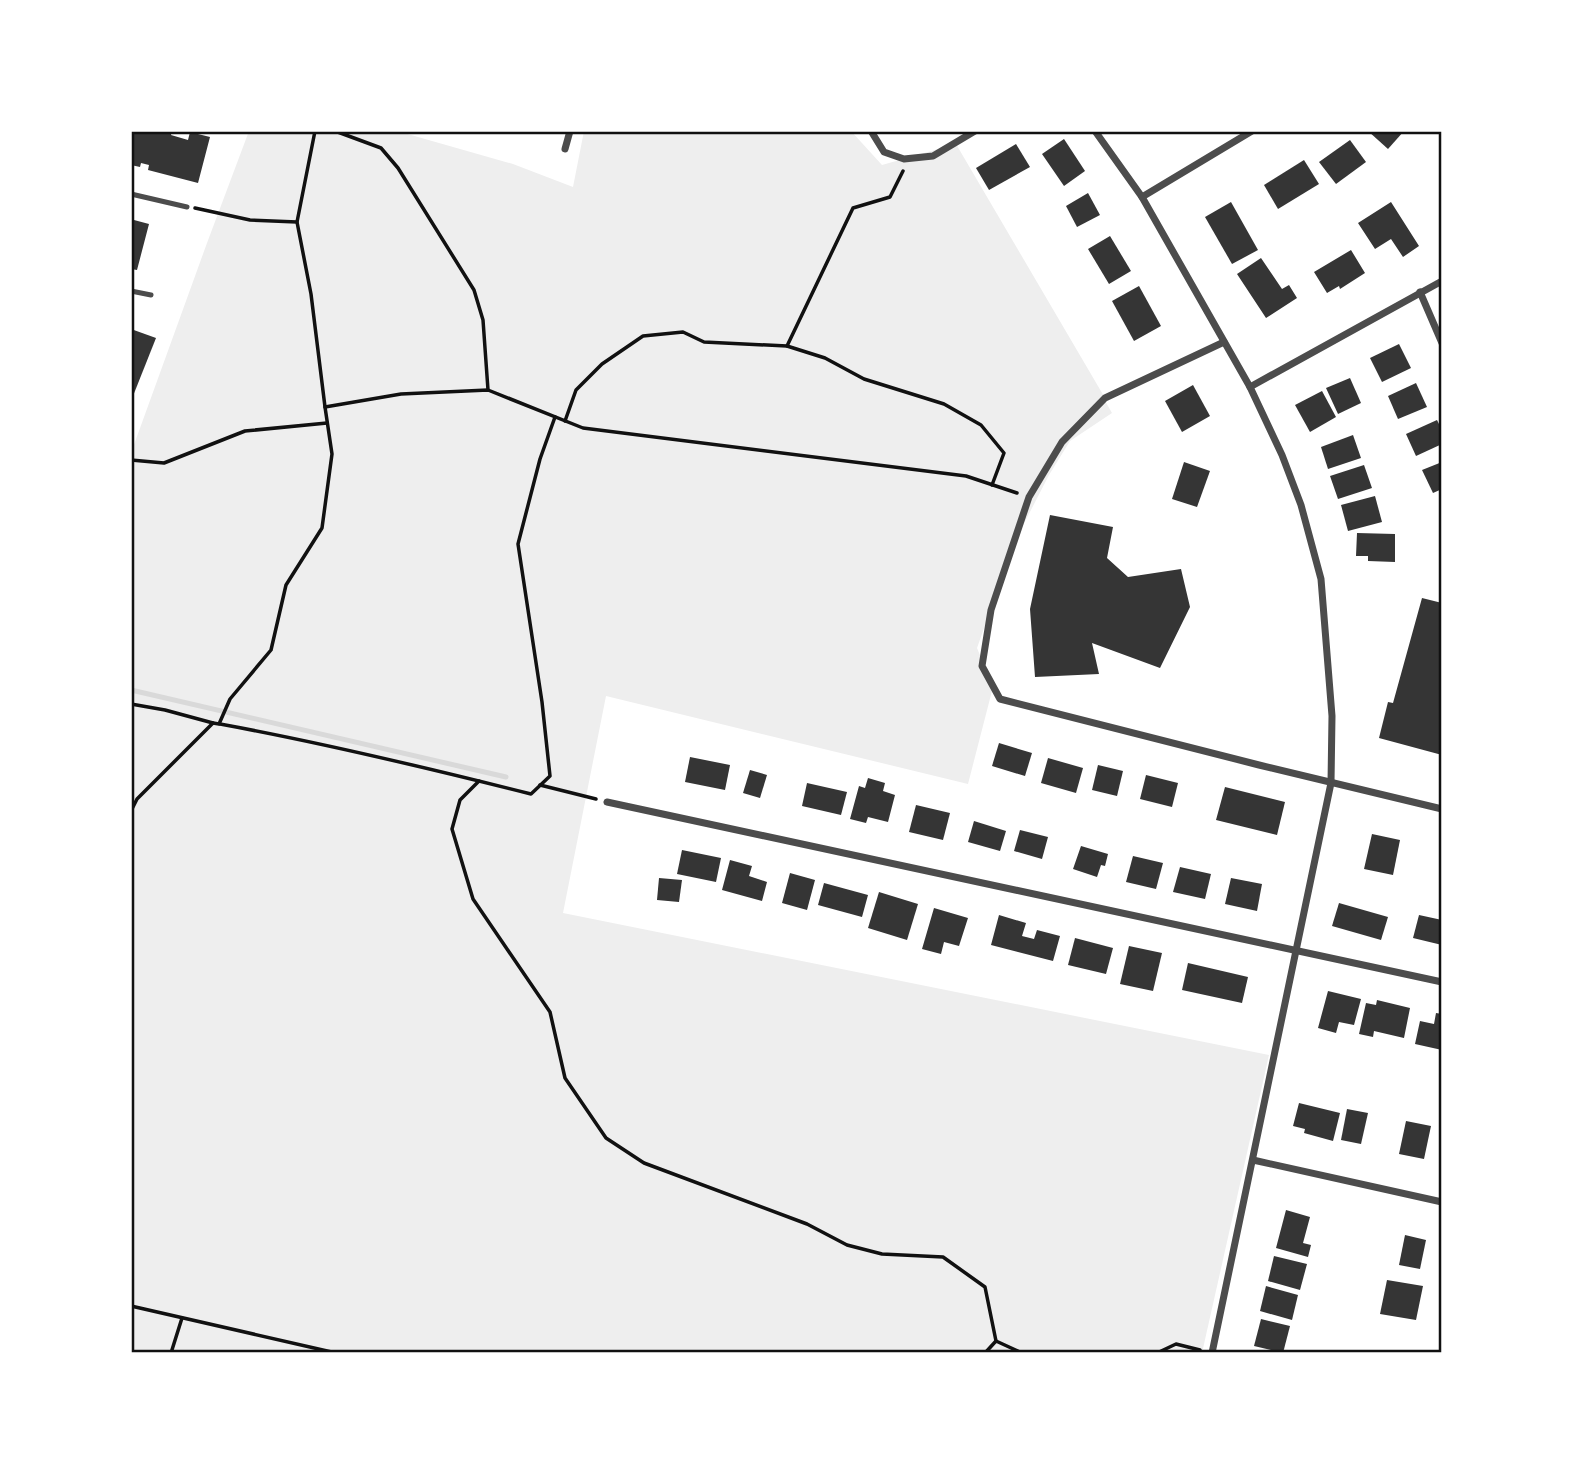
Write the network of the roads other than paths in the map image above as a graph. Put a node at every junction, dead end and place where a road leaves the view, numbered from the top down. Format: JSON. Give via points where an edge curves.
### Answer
{"nodes":[{"id":1,"x":570,"y":131,"type":"edge"},
{"id":2,"x":872,"y":131,"type":"edge"},
{"id":3,"x":975,"y":131,"type":"edge"},
{"id":4,"x":1095,"y":131,"type":"edge"},
{"id":5,"x":1252,"y":131,"type":"edge"},
{"id":6,"x":565,"y":149,"type":"dead end"},
{"id":7,"x":131,"y":194,"type":"edge"},
{"id":8,"x":1142,"y":197,"type":"junction"},
{"id":9,"x":187,"y":207,"type":"road end"},
{"id":10,"x":1442,"y":281,"type":"edge"},
{"id":11,"x":131,"y":291,"type":"edge"},
{"id":12,"x":1420,"y":292,"type":"junction"},
{"id":13,"x":151,"y":295,"type":"dead end"},
{"id":14,"x":1224,"y":342,"type":"junction"},
{"id":15,"x":1442,"y":343,"type":"edge"},
{"id":16,"x":1250,"y":387,"type":"junction"},
{"id":17,"x":1331,"y":783,"type":"junction"},
{"id":18,"x":607,"y":802,"type":"road end"},
{"id":19,"x":1442,"y":808,"type":"edge"},
{"id":20,"x":1296,"y":950,"type":"junction"},
{"id":21,"x":1442,"y":982,"type":"edge"},
{"id":22,"x":1253,"y":1160,"type":"junction"},
{"id":23,"x":1442,"y":1202,"type":"edge"},
{"id":24,"x":1212,"y":1353,"type":"edge"}],
"edges":[{"from":1,"to":6,"type":"street"},
{"from":2,"to":3,"type":"street","via":[[884,152],[904,159],[933,156]]},
{"from":4,"to":8,"type":"street"},
{"from":5,"to":8,"type":"street"},
{"from":7,"to":9,"type":"lane"},
{"from":8,"to":14,"type":"street"},
{"from":10,"to":12,"type":"street"},
{"from":11,"to":13,"type":"lane"},
{"from":12,"to":15,"type":"street"},
{"from":12,"to":16,"type":"street"},
{"from":14,"to":16,"type":"street"},
{"from":14,"to":17,"type":"street","via":[[1105,398],[1062,442],[1029,498],[991,610],[982,666],[1000,699]]},
{"from":16,"to":17,"type":"street","via":[[1301,505],[1321,579],[1332,716]]},
{"from":17,"to":19,"type":"street"},
{"from":17,"to":20,"type":"street"},
{"from":18,"to":20,"type":"street"},
{"from":20,"to":21,"type":"street"},
{"from":20,"to":22,"type":"street"},
{"from":22,"to":23,"type":"street"},
{"from":22,"to":24,"type":"street"}]}
